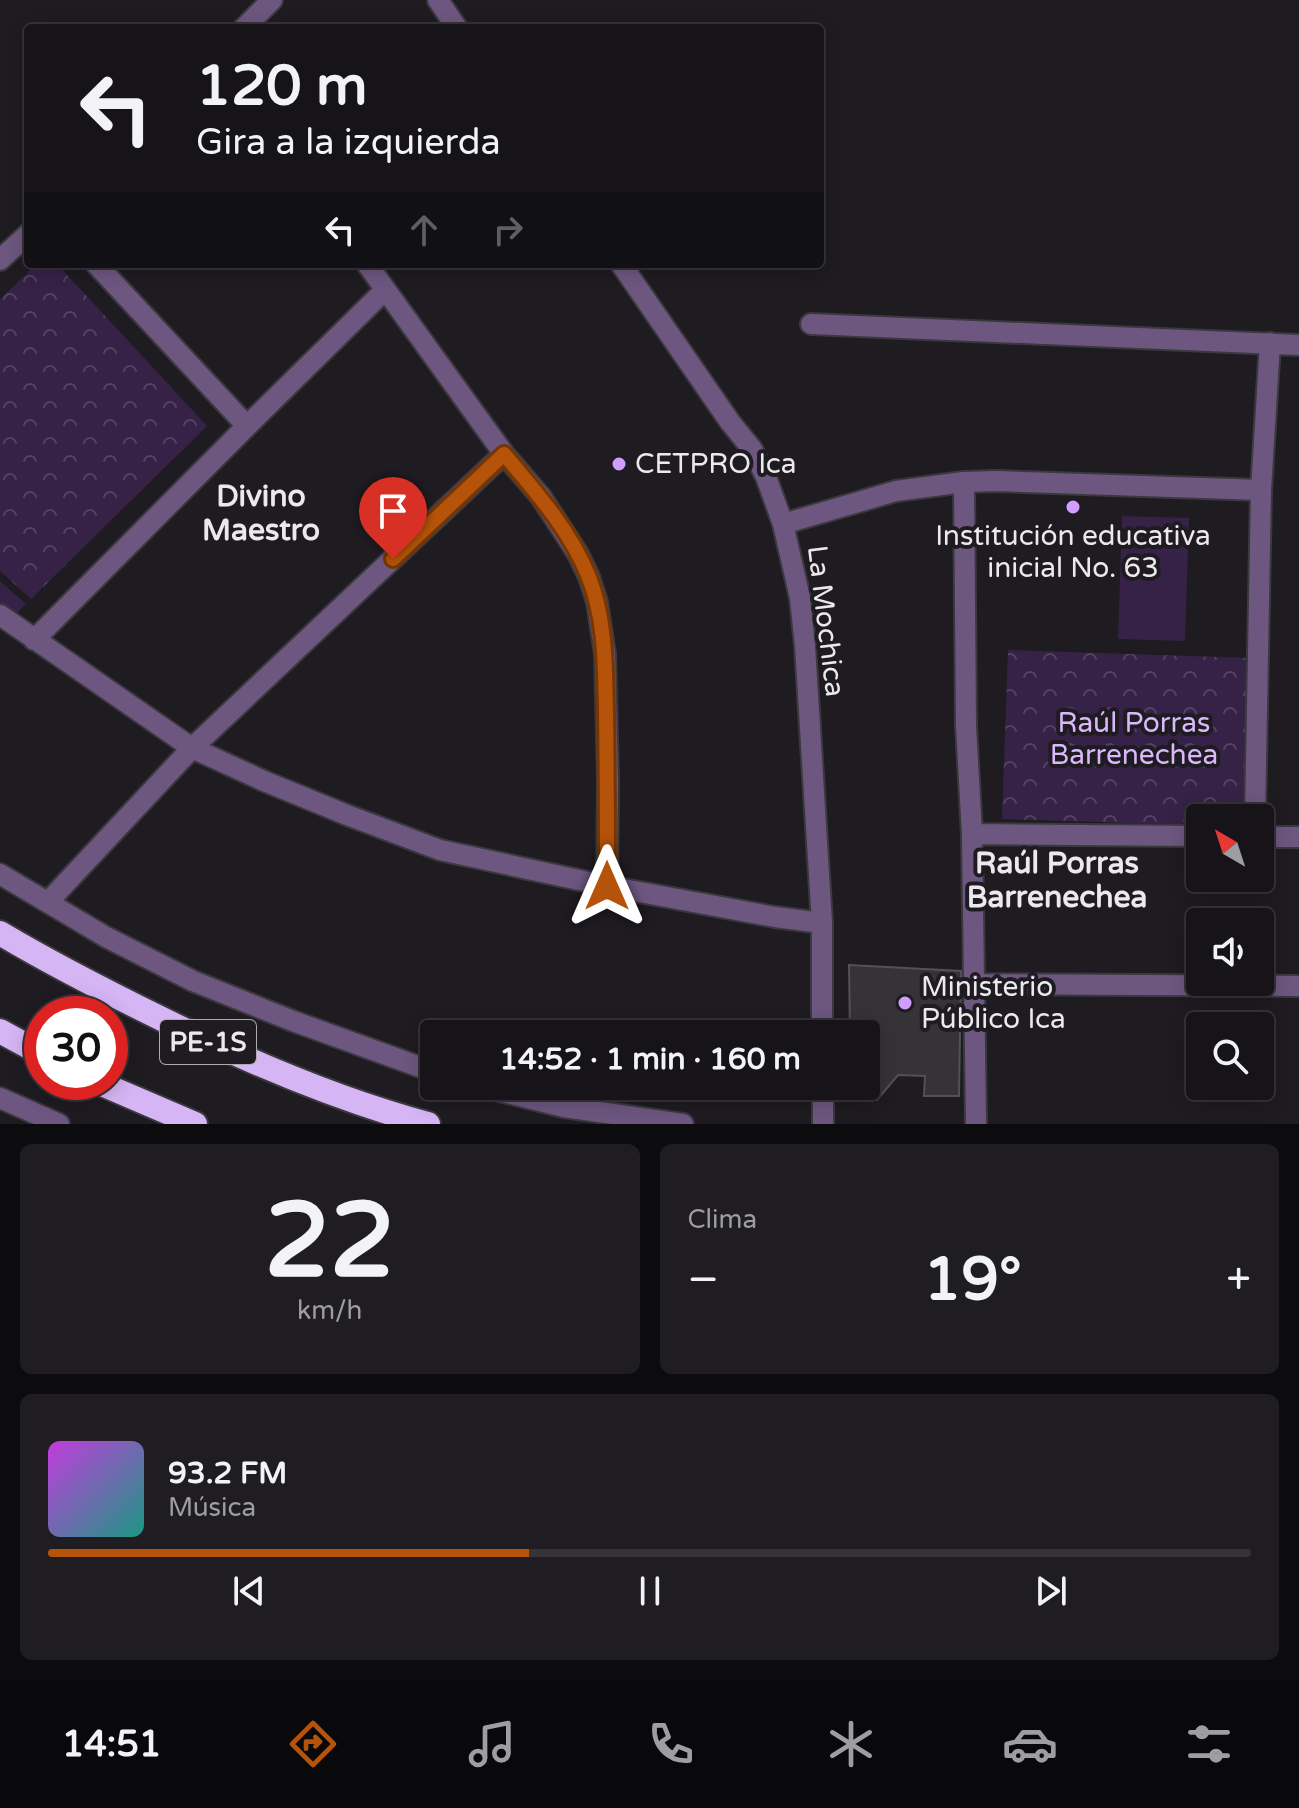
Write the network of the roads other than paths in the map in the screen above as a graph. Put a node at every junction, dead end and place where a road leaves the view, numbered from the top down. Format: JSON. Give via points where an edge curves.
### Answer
{"nodes":[{"id":1,"x":272,"y":0,"type":"edge"},
{"id":2,"x":438,"y":0,"type":"edge"},
{"id":3,"x":248,"y":24,"type":"edge"},
{"id":4,"x":454,"y":24,"type":"edge"},
{"id":5,"x":24,"y":238,"type":"edge"},
{"id":6,"x":0,"y":260,"type":"edge"},
{"id":7,"x":100,"y":268,"type":"edge"},
{"id":8,"x":370,"y":268,"type":"edge"},
{"id":9,"x":624,"y":268,"type":"edge"},
{"id":10,"x":385,"y":290,"type":"junction"},
{"id":11,"x":811,"y":324,"type":"dead end"},
{"id":12,"x":1270,"y":343,"type":"junction"},
{"id":13,"x":1299,"y":345,"type":"edge"},
{"id":14,"x":247,"y":426,"type":"junction"},
{"id":15,"x":504,"y":454,"type":"junction"},
{"id":16,"x":964,"y":482,"type":"junction"},
{"id":17,"x":1261,"y":490,"type":"junction"},
{"id":18,"x":783,"y":524,"type":"junction"},
{"id":19,"x":0,"y":615,"type":"edge"},
{"id":20,"x":34,"y":640,"type":"junction"},
{"id":21,"x":192,"y":748,"type":"junction"},
{"id":22,"x":1255,"y":804,"type":"edge"},
{"id":23,"x":972,"y":834,"type":"junction"},
{"id":24,"x":1186,"y":836,"type":"edge"},
{"id":25,"x":1274,"y":837,"type":"edge"},
{"id":26,"x":1299,"y":837,"type":"edge"},
{"id":27,"x":0,"y":874,"type":"edge"},
{"id":28,"x":607,"y":886,"type":"junction"},
{"id":29,"x":48,"y":902,"type":"junction"},
{"id":30,"x":822,"y":923,"type":"junction"},
{"id":31,"x":0,"y":933,"type":"edge"},
{"id":32,"x":975,"y":984,"type":"junction"},
{"id":33,"x":1299,"y":986,"type":"edge"},
{"id":34,"x":822,"y":1020,"type":"edge"},
{"id":35,"x":0,"y":1031,"type":"edge"},
{"id":36,"x":24,"y":1044,"type":"edge"},
{"id":37,"x":420,"y":1067,"type":"edge"},
{"id":38,"x":128,"y":1095,"type":"edge"},
{"id":39,"x":0,"y":1098,"type":"edge"},
{"id":40,"x":536,"y":1100,"type":"edge"},
{"id":41,"x":823,"y":1100,"type":"edge"},
{"id":42,"x":59,"y":1124,"type":"edge"},
{"id":43,"x":195,"y":1124,"type":"edge"},
{"id":44,"x":428,"y":1124,"type":"edge"},
{"id":45,"x":683,"y":1124,"type":"edge"},
{"id":46,"x":823,"y":1124,"type":"edge"},
{"id":47,"x":976,"y":1124,"type":"edge"}],
"edges":[{"from":1,"to":3,"type":"street"},
{"from":2,"to":4,"type":"street"},
{"from":5,"to":6,"type":"street"},
{"from":7,"to":14,"type":"street"},
{"from":8,"to":10,"type":"street"},
{"from":9,"to":18,"type":"street","name":"La Mochica","via":[[752,449]]},
{"from":10,"to":14,"type":"street"},
{"from":10,"to":15,"type":"street"},
{"from":11,"to":12,"type":"street"},
{"from":12,"to":13,"type":"street"},
{"from":12,"to":17,"type":"street"},
{"from":14,"to":20,"type":"street"},
{"from":15,"to":21,"type":"street"},
{"from":15,"to":28,"type":"street","via":[[563,530],[597,602],[605,654]]},
{"from":16,"to":17,"type":"street"},
{"from":16,"to":18,"type":"street","via":[[896,491]]},
{"from":16,"to":23,"type":"street"},
{"from":17,"to":22,"type":"street"},
{"from":18,"to":30,"type":"street","name":"La Mochica","via":[[805,646]]},
{"from":19,"to":20,"type":"street"},
{"from":20,"to":21,"type":"street"},
{"from":21,"to":28,"type":"street","via":[[440,850]]},
{"from":21,"to":29,"type":"street"},
{"from":23,"to":24,"type":"street"},
{"from":23,"to":32,"type":"street"},
{"from":25,"to":26,"type":"street"},
{"from":27,"to":29,"type":"street"},
{"from":28,"to":30,"type":"street"},
{"from":29,"to":37,"type":"street","via":[[193,981]]},
{"from":30,"to":34,"type":"street","name":"La Mochica"},
{"from":31,"to":44,"type":"highway","number":"PE-1S","via":[[225,1050],[323,1090]]},
{"from":32,"to":33,"type":"street"},
{"from":32,"to":47,"type":"street"},
{"from":35,"to":36,"type":"highway"},
{"from":38,"to":43,"type":"highway"},
{"from":39,"to":42,"type":"street"},
{"from":40,"to":45,"type":"street"},
{"from":41,"to":46,"type":"street"}]}
